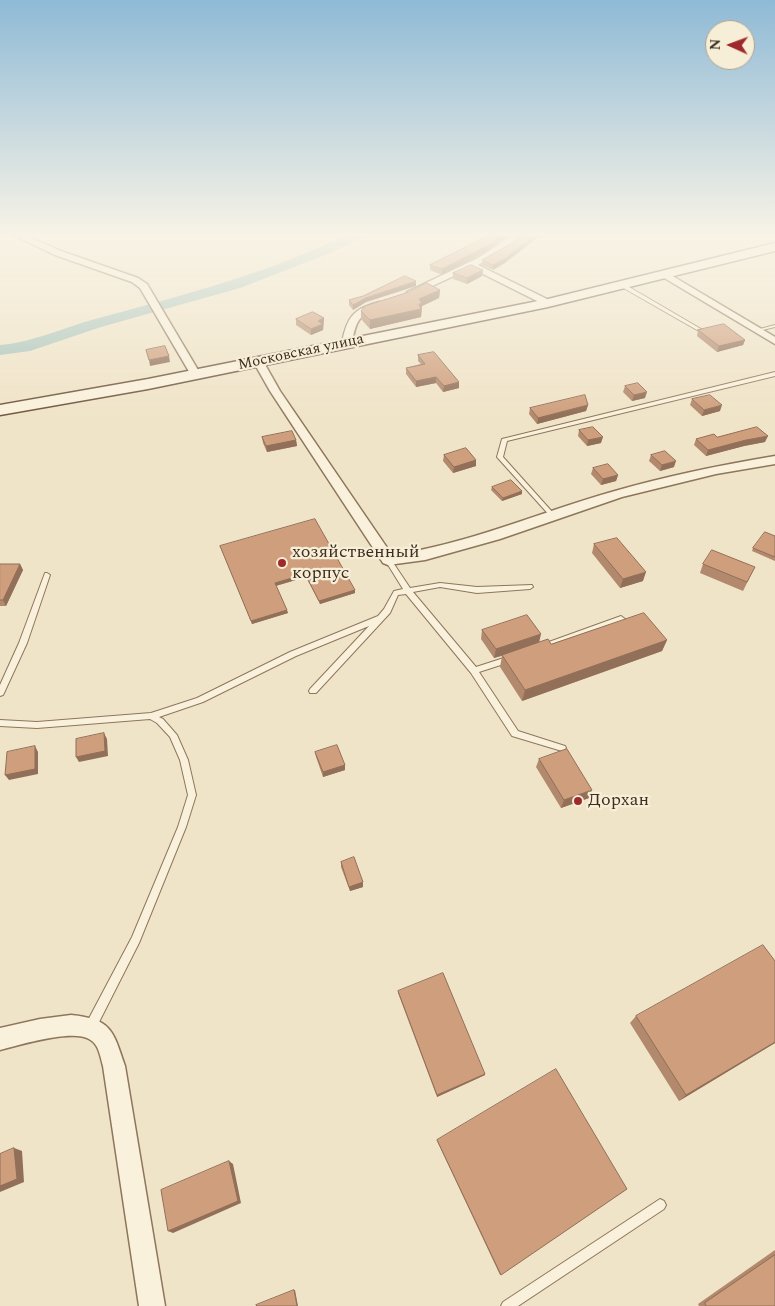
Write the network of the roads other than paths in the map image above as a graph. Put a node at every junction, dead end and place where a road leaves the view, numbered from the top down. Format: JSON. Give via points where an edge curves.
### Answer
{"nodes":[{"id":1,"x":150,"y":296,"type":"edge"},
{"id":2,"x":534,"y":296,"type":"edge"},
{"id":3,"x":575,"y":296,"type":"edge"},
{"id":4,"x":642,"y":296,"type":"edge"},
{"id":5,"x":701,"y":296,"type":"edge"},
{"id":6,"x":387,"y":302,"type":"edge"},
{"id":7,"x":548,"y":303,"type":"junction"},
{"id":8,"x":775,"y":326,"type":"edge"},
{"id":9,"x":699,"y":329,"type":"edge"},
{"id":10,"x":758,"y":330,"type":"junction"},
{"id":11,"x":775,"y":341,"type":"edge"},
{"id":12,"x":347,"y":342,"type":"junction"},
{"id":13,"x":258,"y":361,"type":"junction"},
{"id":14,"x":775,"y":374,"type":"edge"},
{"id":15,"x":196,"y":375,"type":"junction"},
{"id":16,"x":0,"y":410,"type":"edge"},
{"id":17,"x":775,"y":460,"type":"edge"},
{"id":18,"x":553,"y":516,"type":"junction"},
{"id":19,"x":388,"y":560,"type":"junction"},
{"id":20,"x":47,"y":575,"type":"dead end"},
{"id":21,"x":530,"y":587,"type":"dead end"},
{"id":22,"x":408,"y":591,"type":"junction"},
{"id":23,"x":378,"y":619,"type":"junction"},
{"id":24,"x":621,"y":619,"type":"edge"},
{"id":25,"x":538,"y":648,"type":"edge"},
{"id":26,"x":520,"y":655,"type":"edge"},
{"id":27,"x":474,"y":671,"type":"junction"},
{"id":28,"x":313,"y":692,"type":"dead end"},
{"id":29,"x":0,"y":693,"type":"edge"},
{"id":30,"x":151,"y":716,"type":"junction"},
{"id":31,"x":0,"y":723,"type":"edge"},
{"id":32,"x":562,"y":748,"type":"dead end"},
{"id":33,"x":90,"y":1028,"type":"junction"},
{"id":34,"x":0,"y":1039,"type":"edge"},
{"id":35,"x":660,"y":1205,"type":"dead end"},
{"id":36,"x":152,"y":1306,"type":"edge"},
{"id":37,"x":507,"y":1306,"type":"edge"}],
"edges":[{"from":1,"to":15,"type":"street"},
{"from":2,"to":7,"type":"street"},
{"from":3,"to":7,"type":"street","name":"Московская улица"},
{"from":4,"to":9,"type":"lane"},
{"from":5,"to":10,"type":"street"},
{"from":6,"to":12,"type":"street","via":[[360,311],[351,321]]},
{"from":7,"to":12,"type":"street","name":"Московская улица"},
{"from":8,"to":10,"type":"lane"},
{"from":10,"to":11,"type":"street"},
{"from":12,"to":13,"type":"street","name":"Московская улица"},
{"from":13,"to":15,"type":"street","name":"Московская улица"},
{"from":13,"to":19,"type":"street"},
{"from":14,"to":18,"type":"lane","via":[[504,440],[500,457]]},
{"from":15,"to":16,"type":"street","name":"Московская улица"},
{"from":17,"to":18,"type":"street","via":[[716,470],[618,494]]},
{"from":18,"to":19,"type":"street","via":[[425,555]]},
{"from":19,"to":22,"type":"lane"},
{"from":20,"to":29,"type":"lane"},
{"from":21,"to":22,"type":"lane","via":[[477,590],[440,586]]},
{"from":22,"to":23,"type":"lane","via":[[396,593],[387,611]]},
{"from":22,"to":27,"type":"lane"},
{"from":23,"to":28,"type":"lane"},
{"from":23,"to":30,"type":"lane","via":[[293,654],[200,700]]},
{"from":24,"to":25,"type":"lane"},
{"from":26,"to":27,"type":"lane"},
{"from":27,"to":32,"type":"lane","via":[[515,734]]},
{"from":30,"to":31,"type":"lane","via":[[37,725]]},
{"from":30,"to":33,"type":"lane","via":[[173,735],[184,760],[192,795],[136,940]]},
{"from":33,"to":34,"type":"street","via":[[66,1025]]},
{"from":33,"to":36,"type":"street","via":[[105,1038],[114,1066]]},
{"from":35,"to":37,"type":"lane"}]}
